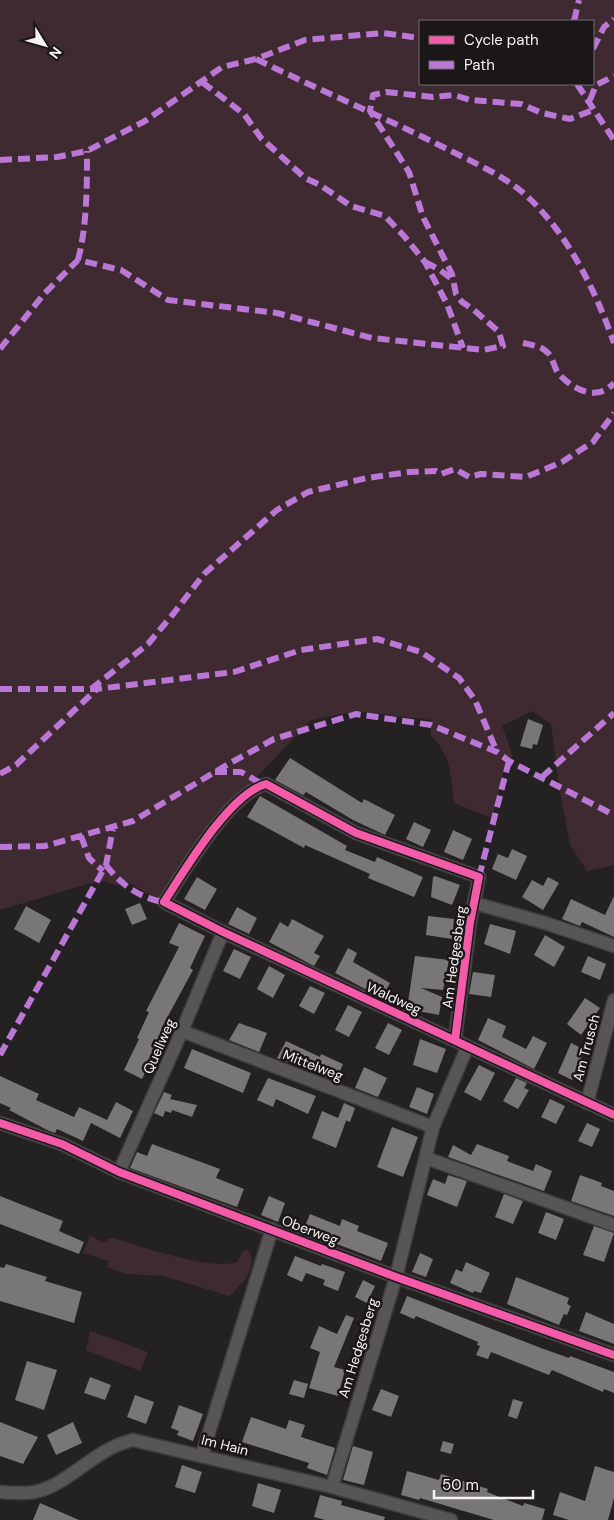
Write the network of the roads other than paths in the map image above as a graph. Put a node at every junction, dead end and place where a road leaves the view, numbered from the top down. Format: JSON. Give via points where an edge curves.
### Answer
{"nodes":[{"id":1,"x":164,"y":902,"type":"joint"},
{"id":2,"x":474,"y":903,"type":"junction"},
{"id":3,"x":223,"y":932,"type":"junction"},
{"id":4,"x":614,"y":946,"type":"edge"},
{"id":5,"x":614,"y":1000,"type":"edge"},
{"id":6,"x":182,"y":1032,"type":"junction"},
{"id":7,"x":455,"y":1040,"type":"junction"},
{"id":8,"x":467,"y":1048,"type":"junction"},
{"id":9,"x":587,"y":1103,"type":"junction"},
{"id":10,"x":614,"y":1115,"type":"edge"},
{"id":11,"x":0,"y":1123,"type":"edge"},
{"id":12,"x":433,"y":1127,"type":"junction"},
{"id":13,"x":426,"y":1158,"type":"junction"},
{"id":14,"x":119,"y":1172,"type":"junction"},
{"id":15,"x":614,"y":1225,"type":"edge"},
{"id":16,"x":272,"y":1229,"type":"junction"},
{"id":17,"x":396,"y":1277,"type":"junction"},
{"id":18,"x":614,"y":1355,"type":"edge"},
{"id":19,"x":202,"y":1455,"type":"junction"},
{"id":20,"x":332,"y":1487,"type":"junction"},
{"id":21,"x":0,"y":1492,"type":"edge"},
{"id":22,"x":452,"y":1520,"type":"edge"}],
"edges":[{"from":1,"to":2,"type":"street","name":"Am Hedgesberg","via":[[194,855],[231,808],[266,784],[356,833],[479,877]]},
{"from":1,"to":3,"type":"street","name":"Waldweg"},
{"from":2,"to":4,"type":"street","via":[[545,922]]},
{"from":2,"to":7,"type":"street","name":"Am Hedgesberg"},
{"from":3,"to":6,"type":"street","name":"Quellweg"},
{"from":3,"to":7,"type":"street","name":"Waldweg"},
{"from":5,"to":9,"type":"street","name":"Am Trusch"},
{"from":6,"to":12,"type":"street","name":"Mittelweg"},
{"from":6,"to":14,"type":"street","name":"Quellweg"},
{"from":7,"to":8,"type":"street","name":"Waldweg"},
{"from":8,"to":9,"type":"street","name":"Waldweg"},
{"from":8,"to":12,"type":"street","name":"Am Hedgesberg"},
{"from":9,"to":10,"type":"street","name":"Waldweg"},
{"from":11,"to":14,"type":"street","name":"Oberweg","via":[[62,1144]]},
{"from":12,"to":13,"type":"street","name":"Am Hedgesberg"},
{"from":13,"to":15,"type":"street"},
{"from":13,"to":17,"type":"street","name":"Am Hedgesberg"},
{"from":14,"to":16,"type":"street","name":"Oberweg"},
{"from":16,"to":17,"type":"street","name":"Oberweg"},
{"from":16,"to":19,"type":"street"},
{"from":17,"to":18,"type":"street","name":"Oberweg"},
{"from":17,"to":20,"type":"street","name":"Am Hedgesberg"},
{"from":19,"to":20,"type":"street","name":"Im Hain"},
{"from":19,"to":21,"type":"street","name":"Im Hain","via":[[133,1440],[107,1448],[47,1488],[30,1492]]},
{"from":20,"to":22,"type":"street","name":"Im Hain"}]}
